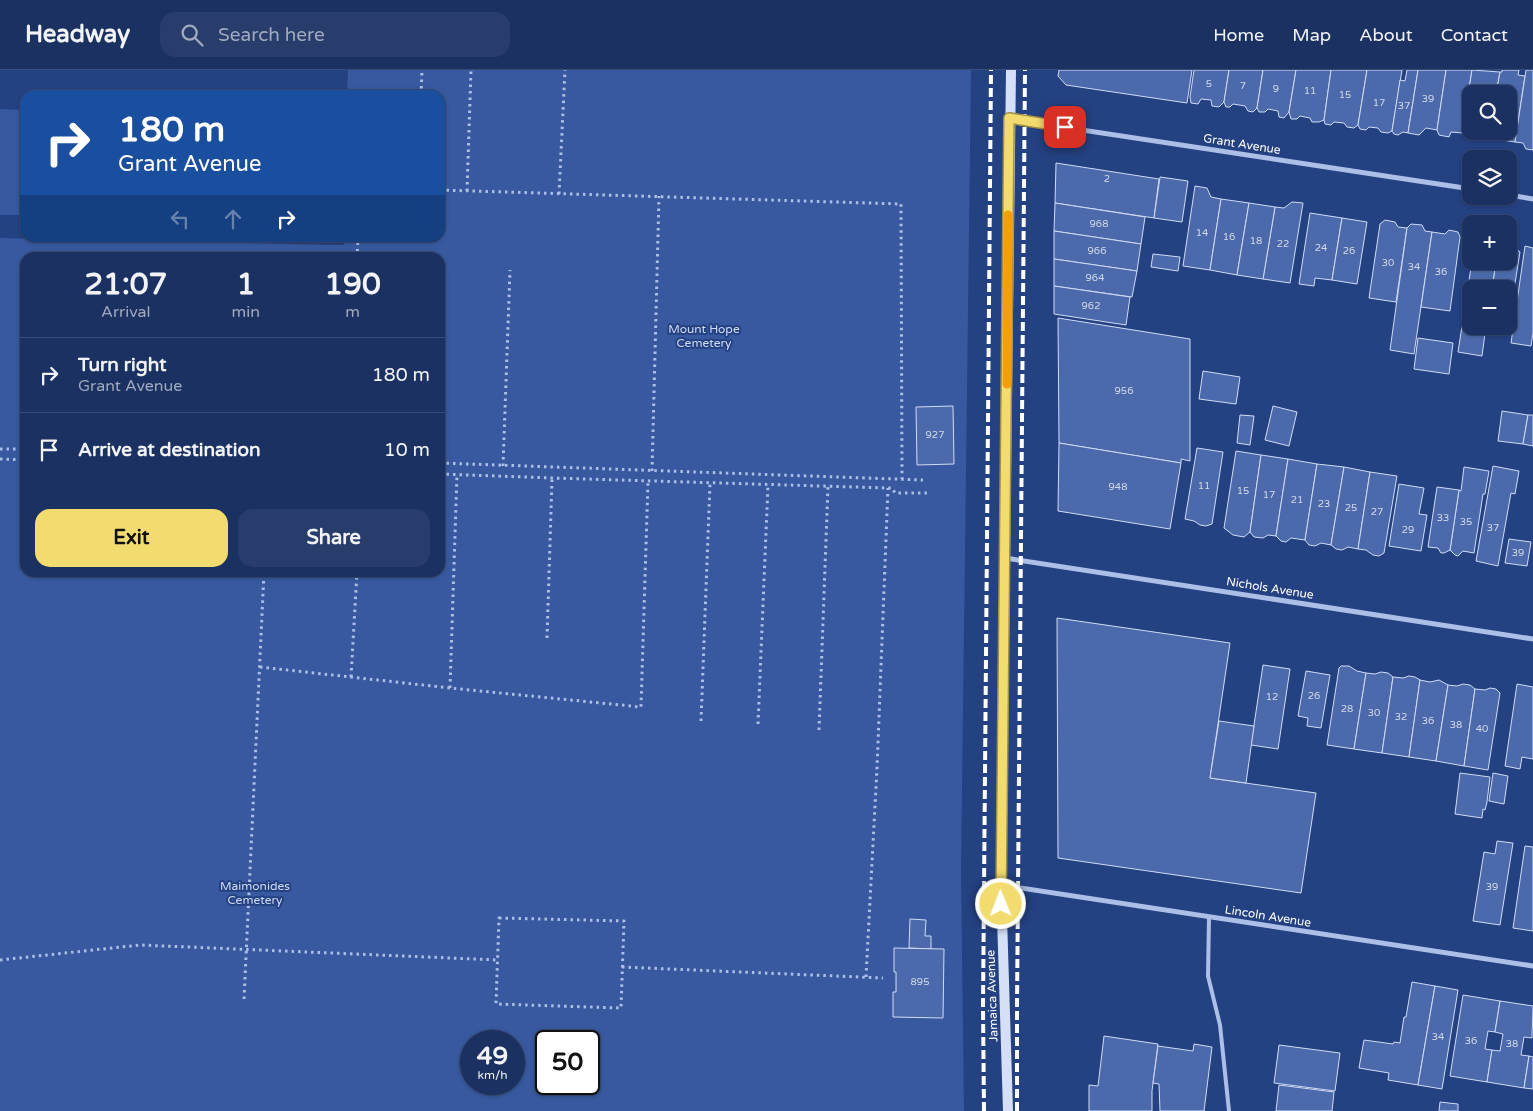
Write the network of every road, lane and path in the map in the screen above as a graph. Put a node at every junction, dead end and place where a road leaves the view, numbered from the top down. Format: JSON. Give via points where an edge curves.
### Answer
{"nodes":[{"id":1,"x":422,"y":70,"type":"edge"},
{"id":2,"x":471,"y":70,"type":"edge"},
{"id":3,"x":565,"y":70,"type":"edge"},
{"id":4,"x":1011,"y":70,"type":"edge"},
{"id":5,"x":421,"y":90,"type":"edge"},
{"id":6,"x":1009,"y":118,"type":"junction"},
{"id":7,"x":1462,"y":188,"type":"edge"},
{"id":8,"x":445,"y":190,"type":"edge"},
{"id":9,"x":466,"y":191,"type":"junction"},
{"id":10,"x":559,"y":194,"type":"junction"},
{"id":11,"x":659,"y":196,"type":"junction"},
{"id":12,"x":1517,"y":196,"type":"edge"},
{"id":13,"x":1533,"y":199,"type":"edge"},
{"id":14,"x":510,"y":270,"type":"dead end"},
{"id":15,"x":0,"y":449,"type":"edge"},
{"id":16,"x":20,"y":450,"type":"edge"},
{"id":17,"x":0,"y":459,"type":"edge"},
{"id":18,"x":20,"y":460,"type":"edge"},
{"id":19,"x":445,"y":464,"type":"edge"},
{"id":20,"x":503,"y":466,"type":"junction"},
{"id":21,"x":652,"y":470,"type":"junction"},
{"id":22,"x":445,"y":474,"type":"edge"},
{"id":23,"x":457,"y":474,"type":"junction"},
{"id":24,"x":552,"y":478,"type":"junction"},
{"id":25,"x":902,"y":479,"type":"junction"},
{"id":26,"x":923,"y":480,"type":"dead end"},
{"id":27,"x":648,"y":481,"type":"junction"},
{"id":28,"x":710,"y":483,"type":"junction"},
{"id":29,"x":768,"y":485,"type":"junction"},
{"id":30,"x":828,"y":486,"type":"junction"},
{"id":31,"x":888,"y":488,"type":"junction"},
{"id":32,"x":930,"y":493,"type":"dead end"},
{"id":33,"x":1004,"y":558,"type":"junction"},
{"id":34,"x":264,"y":577,"type":"edge"},
{"id":35,"x":357,"y":577,"type":"edge"},
{"id":36,"x":547,"y":638,"type":"dead end"},
{"id":37,"x":1533,"y":638,"type":"edge"},
{"id":38,"x":260,"y":667,"type":"junction"},
{"id":39,"x":351,"y":677,"type":"junction"},
{"id":40,"x":450,"y":688,"type":"junction"},
{"id":41,"x":701,"y":721,"type":"dead end"},
{"id":42,"x":758,"y":724,"type":"dead end"},
{"id":43,"x":819,"y":730,"type":"dead end"},
{"id":44,"x":1001,"y":885,"type":"junction"},
{"id":45,"x":1208,"y":917,"type":"junction"},
{"id":46,"x":247,"y":950,"type":"junction"},
{"id":47,"x":0,"y":960,"type":"edge"},
{"id":48,"x":498,"y":960,"type":"junction"},
{"id":49,"x":1533,"y":966,"type":"edge"},
{"id":50,"x":622,"y":967,"type":"junction"},
{"id":51,"x":866,"y":977,"type":"junction"},
{"id":52,"x":883,"y":978,"type":"dead end"},
{"id":53,"x":244,"y":999,"type":"dead end"},
{"id":54,"x":1008,"y":1111,"type":"edge"},
{"id":55,"x":1230,"y":1111,"type":"edge"}],
"edges":[{"from":1,"to":5,"type":"path"},
{"from":2,"to":9,"type":"path"},
{"from":3,"to":10,"type":"path"},
{"from":4,"to":6,"type":"main road","name":"Jamaica Avenue"},
{"from":6,"to":7,"type":"street","name":"Grant Avenue"},
{"from":6,"to":33,"type":"main road","name":"Jamaica Avenue"},
{"from":8,"to":9,"type":"path"},
{"from":9,"to":10,"type":"path"},
{"from":10,"to":11,"type":"path"},
{"from":11,"to":21,"type":"path"},
{"from":11,"to":25,"type":"path","via":[[901,204]]},
{"from":12,"to":13,"type":"street"},
{"from":14,"to":20,"type":"path"},
{"from":15,"to":16,"type":"path"},
{"from":17,"to":18,"type":"path"},
{"from":19,"to":20,"type":"path"},
{"from":20,"to":21,"type":"path"},
{"from":21,"to":25,"type":"path"},
{"from":22,"to":23,"type":"path"},
{"from":23,"to":24,"type":"path"},
{"from":23,"to":40,"type":"path"},
{"from":24,"to":27,"type":"path"},
{"from":24,"to":36,"type":"path"},
{"from":25,"to":26,"type":"path"},
{"from":27,"to":28,"type":"path"},
{"from":27,"to":40,"type":"path","via":[[641,707]]},
{"from":28,"to":29,"type":"path"},
{"from":28,"to":41,"type":"path"},
{"from":29,"to":30,"type":"path"},
{"from":29,"to":42,"type":"path"},
{"from":30,"to":31,"type":"path"},
{"from":30,"to":43,"type":"path"},
{"from":31,"to":32,"type":"path","via":[[895,493]]},
{"from":31,"to":51,"type":"path"},
{"from":33,"to":37,"type":"street","name":"Nichols Avenue"},
{"from":33,"to":44,"type":"main road","name":"Jamaica Avenue"},
{"from":34,"to":38,"type":"path"},
{"from":35,"to":39,"type":"path"},
{"from":38,"to":39,"type":"path"},
{"from":38,"to":46,"type":"path"},
{"from":39,"to":40,"type":"path"},
{"from":44,"to":45,"type":"street","name":"Lincoln Avenue"},
{"from":44,"to":54,"type":"main road","name":"Jamaica Avenue"},
{"from":45,"to":49,"type":"street","name":"Lincoln Avenue"},
{"from":45,"to":55,"type":"lane","via":[[1208,976],[1220,1024]]},
{"from":46,"to":47,"type":"path","via":[[140,945]]},
{"from":46,"to":48,"type":"path"},
{"from":46,"to":53,"type":"path"},
{"from":48,"to":50,"type":"path","via":[[496,1004],[621,1008]]},
{"from":48,"to":50,"type":"path","via":[[499,918],[624,921]]},
{"from":50,"to":51,"type":"path"},
{"from":51,"to":52,"type":"path"}]}
